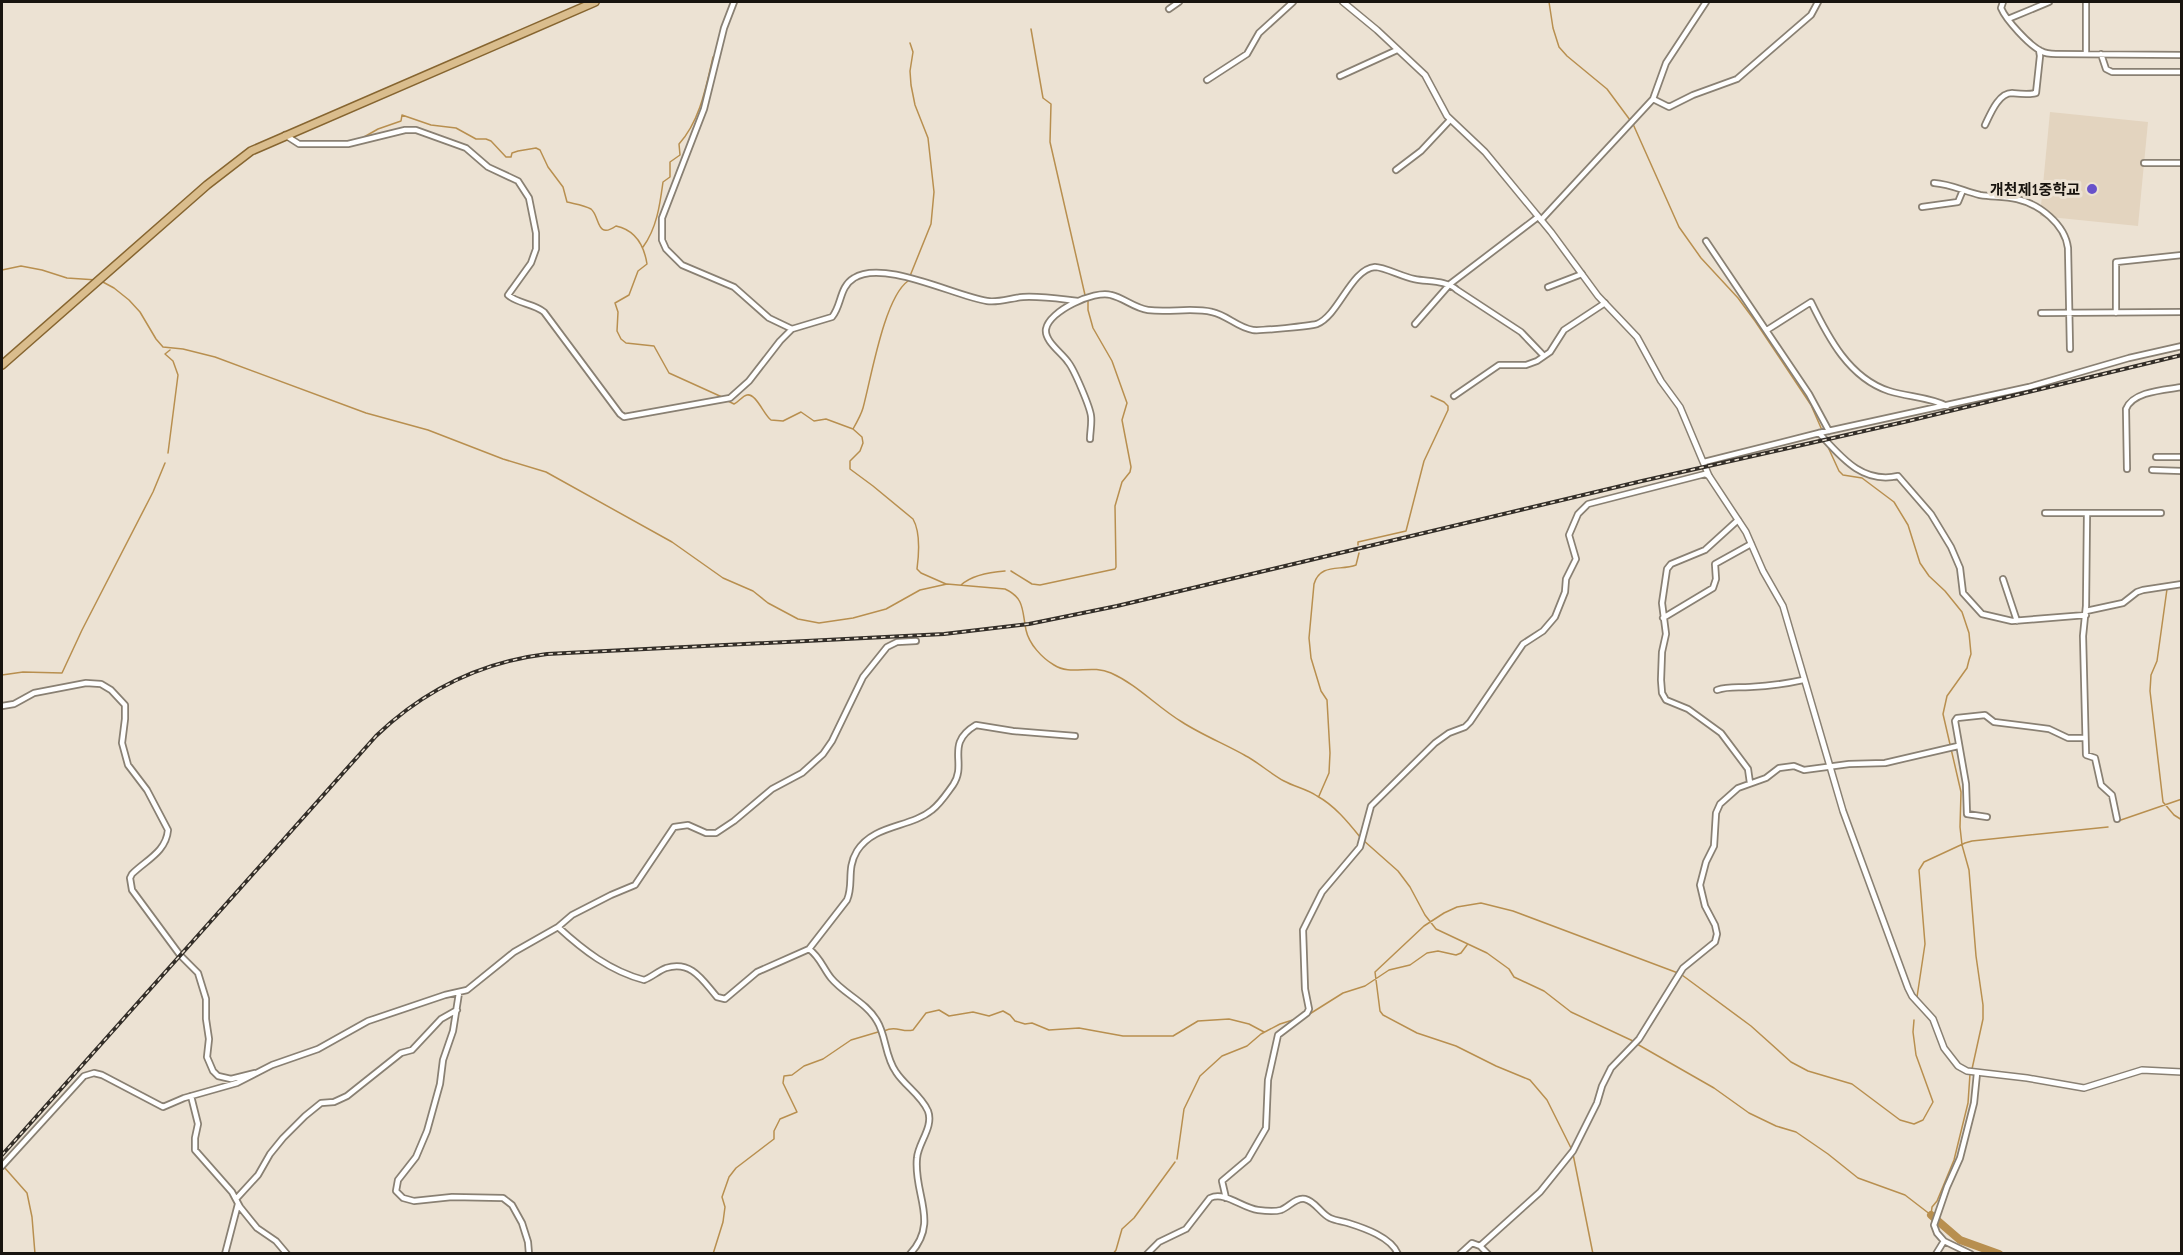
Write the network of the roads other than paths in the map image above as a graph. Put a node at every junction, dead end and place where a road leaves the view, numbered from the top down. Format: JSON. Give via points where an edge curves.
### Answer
{"nodes":[{"id":1,"x":595,"y":2,"type":"edge"},
{"id":2,"x":734,"y":2,"type":"edge"},
{"id":3,"x":1179,"y":2,"type":"edge"},
{"id":4,"x":1293,"y":2,"type":"edge"},
{"id":5,"x":1343,"y":2,"type":"edge"},
{"id":6,"x":1706,"y":2,"type":"edge"},
{"id":7,"x":1818,"y":2,"type":"edge"},
{"id":8,"x":2003,"y":2,"type":"edge"},
{"id":9,"x":2049,"y":2,"type":"edge"},
{"id":10,"x":2086,"y":2,"type":"edge"},
{"id":11,"x":1169,"y":9,"type":"dead end"},
{"id":12,"x":2008,"y":19,"type":"junction"},
{"id":13,"x":1397,"y":50,"type":"junction"},
{"id":14,"x":2039,"y":50,"type":"junction"},
{"id":15,"x":2086,"y":54,"type":"junction"},
{"id":16,"x":2101,"y":54,"type":"junction"},
{"id":17,"x":2181,"y":55,"type":"edge"},
{"id":18,"x":2181,"y":72,"type":"edge"},
{"id":19,"x":1340,"y":76,"type":"dead end"},
{"id":20,"x":1207,"y":80,"type":"dead end"},
{"id":21,"x":1653,"y":99,"type":"junction"},
{"id":22,"x":1450,"y":120,"type":"junction"},
{"id":23,"x":1985,"y":125,"type":"dead end"},
{"id":24,"x":285,"y":135,"type":"junction"},
{"id":25,"x":2144,"y":163,"type":"dead end"},
{"id":26,"x":2181,"y":163,"type":"edge"},
{"id":27,"x":1396,"y":170,"type":"dead end"},
{"id":28,"x":1934,"y":183,"type":"dead end"},
{"id":29,"x":1963,"y":190,"type":"junction"},
{"id":30,"x":1922,"y":207,"type":"dead end"},
{"id":31,"x":1539,"y":218,"type":"junction"},
{"id":32,"x":1706,"y":242,"type":"dead end"},
{"id":33,"x":2181,"y":255,"type":"edge"},
{"id":34,"x":1582,"y":274,"type":"junction"},
{"id":35,"x":1450,"y":284,"type":"junction"},
{"id":36,"x":1548,"y":287,"type":"dead end"},
{"id":37,"x":1078,"y":301,"type":"junction"},
{"id":38,"x":1605,"y":303,"type":"junction"},
{"id":39,"x":2181,"y":312,"type":"edge"},
{"id":40,"x":2041,"y":313,"type":"dead end"},
{"id":41,"x":2069,"y":313,"type":"junction"},
{"id":42,"x":2116,"y":313,"type":"junction"},
{"id":43,"x":1415,"y":324,"type":"dead end"},
{"id":44,"x":792,"y":329,"type":"junction"},
{"id":45,"x":1767,"y":330,"type":"junction"},
{"id":46,"x":2181,"y":345,"type":"edge"},
{"id":47,"x":2070,"y":349,"type":"dead end"},
{"id":48,"x":1544,"y":356,"type":"junction"},
{"id":49,"x":2,"y":365,"type":"edge"},
{"id":50,"x":2181,"y":387,"type":"edge"},
{"id":51,"x":1454,"y":396,"type":"dead end"},
{"id":52,"x":1947,"y":406,"type":"junction"},
{"id":53,"x":1829,"y":431,"type":"junction"},
{"id":54,"x":1819,"y":433,"type":"junction"},
{"id":55,"x":1090,"y":439,"type":"dead end"},
{"id":56,"x":2156,"y":456,"type":"dead end"},
{"id":57,"x":2181,"y":457,"type":"edge"},
{"id":58,"x":1704,"y":462,"type":"junction"},
{"id":59,"x":2127,"y":469,"type":"dead end"},
{"id":60,"x":2152,"y":470,"type":"dead end"},
{"id":61,"x":2181,"y":471,"type":"edge"},
{"id":62,"x":1709,"y":476,"type":"junction"},
{"id":63,"x":2045,"y":513,"type":"dead end"},
{"id":64,"x":2161,"y":513,"type":"dead end"},
{"id":65,"x":2087,"y":514,"type":"junction"},
{"id":66,"x":1738,"y":520,"type":"junction"},
{"id":67,"x":1751,"y":544,"type":"junction"},
{"id":68,"x":2003,"y":579,"type":"dead end"},
{"id":69,"x":2181,"y":584,"type":"edge"},
{"id":70,"x":2086,"y":613,"type":"junction"},
{"id":71,"x":1663,"y":618,"type":"junction"},
{"id":72,"x":2017,"y":621,"type":"junction"},
{"id":73,"x":916,"y":641,"type":"dead end"},
{"id":74,"x":1803,"y":680,"type":"junction"},
{"id":75,"x":1717,"y":690,"type":"dead end"},
{"id":76,"x":2,"y":706,"type":"edge"},
{"id":77,"x":1075,"y":736,"type":"dead end"},
{"id":78,"x":2085,"y":738,"type":"junction"},
{"id":79,"x":1958,"y":746,"type":"junction"},
{"id":80,"x":1829,"y":767,"type":"junction"},
{"id":81,"x":1750,"y":783,"type":"junction"},
{"id":82,"x":1987,"y":817,"type":"dead end"},
{"id":83,"x":2117,"y":819,"type":"dead end"},
{"id":84,"x":558,"y":927,"type":"junction"},
{"id":85,"x":809,"y":949,"type":"junction"},
{"id":86,"x":459,"y":993,"type":"junction"},
{"id":87,"x":457,"y":1010,"type":"junction"},
{"id":88,"x":2181,"y":1072,"type":"edge"},
{"id":89,"x":1977,"y":1073,"type":"junction"},
{"id":90,"x":257,"y":1074,"type":"junction"},
{"id":91,"x":191,"y":1096,"type":"junction"},
{"id":92,"x":2,"y":1166,"type":"edge"},
{"id":93,"x":1226,"y":1198,"type":"junction"},
{"id":94,"x":237,"y":1201,"type":"junction"},
{"id":95,"x":1944,"y":1241,"type":"junction"},
{"id":96,"x":1480,"y":1246,"type":"junction"},
{"id":97,"x":225,"y":1254,"type":"edge"},
{"id":98,"x":287,"y":1254,"type":"edge"},
{"id":99,"x":529,"y":1254,"type":"edge"},
{"id":100,"x":910,"y":1254,"type":"edge"},
{"id":101,"x":1147,"y":1254,"type":"edge"},
{"id":102,"x":1398,"y":1254,"type":"edge"},
{"id":103,"x":1460,"y":1254,"type":"edge"},
{"id":104,"x":1488,"y":1254,"type":"edge"},
{"id":105,"x":1936,"y":1254,"type":"edge"},
{"id":106,"x":1971,"y":1254,"type":"edge"}],
"edges":[{"from":1,"to":24,"type":"main road"},
{"from":2,"to":44,"type":"street","via":[[704,109],[662,218],[662,240],[682,265],[734,287],[769,318]]},
{"from":3,"to":11,"type":"street"},
{"from":4,"to":20,"type":"street","via":[[1263,30],[1247,54]]},
{"from":5,"to":13,"type":"street"},
{"from":6,"to":21,"type":"street","via":[[1666,63]]},
{"from":7,"to":21,"type":"street","via":[[1804,21],[1737,79],[1669,107]]},
{"from":8,"to":12,"type":"street","via":[[2001,8]]},
{"from":9,"to":12,"type":"street"},
{"from":10,"to":15,"type":"street"},
{"from":12,"to":14,"type":"street"},
{"from":13,"to":19,"type":"street"},
{"from":13,"to":22,"type":"street","via":[[1425,75]]},
{"from":14,"to":15,"type":"street"},
{"from":14,"to":23,"type":"street","via":[[2036,93],[2008,93]]},
{"from":15,"to":16,"type":"street"},
{"from":16,"to":17,"type":"street"},
{"from":16,"to":18,"type":"street","via":[[2104,65],[2112,72]]},
{"from":21,"to":31,"type":"street"},
{"from":22,"to":27,"type":"street","via":[[1421,151]]},
{"from":22,"to":31,"type":"street","via":[[1485,152]]},
{"from":24,"to":44,"type":"street","via":[[299,144],[348,144],[416,130],[466,148],[488,167],[518,181],[529,198],[536,249],[531,263],[508,295],[544,312],[624,417],[730,398]]},
{"from":24,"to":49,"type":"main road","via":[[240,159]]},
{"from":25,"to":26,"type":"street"},
{"from":28,"to":29,"type":"street"},
{"from":29,"to":30,"type":"street","via":[[1958,202]]},
{"from":29,"to":41,"type":"street","via":[[2019,199],[2054,220],[2067,241]]},
{"from":31,"to":34,"type":"street"},
{"from":31,"to":35,"type":"street"},
{"from":32,"to":45,"type":"street"},
{"from":33,"to":42,"type":"street","via":[[2115,262]]},
{"from":34,"to":36,"type":"street"},
{"from":34,"to":38,"type":"street"},
{"from":35,"to":37,"type":"street","via":[[1372,268],[1318,323],[1261,331],[1211,311],[1148,310],[1105,294]]},
{"from":35,"to":43,"type":"street"},
{"from":35,"to":48,"type":"street","via":[[1521,332]]},
{"from":37,"to":44,"type":"street","via":[[1026,297],[990,302],[917,280],[869,273],[846,284],[832,317]]},
{"from":37,"to":55,"type":"street","via":[[1054,316],[1046,334],[1075,374],[1090,410]]},
{"from":38,"to":48,"type":"street","via":[[1564,330]]},
{"from":38,"to":58,"type":"street","via":[[1637,337],[1660,381],[1680,407]]},
{"from":39,"to":42,"type":"street"},
{"from":40,"to":41,"type":"street"},
{"from":41,"to":42,"type":"street"},
{"from":41,"to":47,"type":"street"},
{"from":45,"to":52,"type":"street","via":[[1811,302],[1839,353],[1866,378],[1891,392]]},
{"from":45,"to":53,"type":"street"},
{"from":46,"to":52,"type":"street"},
{"from":48,"to":51,"type":"street","via":[[1526,365],[1499,364]]},
{"from":50,"to":59,"type":"street","via":[[2129,402]]},
{"from":52,"to":53,"type":"street"},
{"from":53,"to":54,"type":"street"},
{"from":54,"to":58,"type":"street"},
{"from":54,"to":72,"type":"street","via":[[1845,460],[1867,475],[1898,476],[1932,514],[1951,547],[1960,568],[1963,593],[1982,614]]},
{"from":56,"to":57,"type":"street"},
{"from":58,"to":62,"type":"street"},
{"from":60,"to":61,"type":"street"},
{"from":62,"to":66,"type":"street"},
{"from":62,"to":93,"type":"street","via":[[1632,492],[1583,508],[1569,535],[1576,559],[1556,617],[1544,631],[1523,644],[1465,727],[1435,743],[1371,806],[1360,847],[1322,892],[1303,930],[1307,1013],[1278,1035],[1268,1080],[1266,1128],[1248,1159],[1222,1181]]},
{"from":63,"to":65,"type":"street"},
{"from":64,"to":65,"type":"street"},
{"from":65,"to":70,"type":"street"},
{"from":66,"to":67,"type":"street"},
{"from":66,"to":71,"type":"street","via":[[1705,550],[1669,566]]},
{"from":67,"to":71,"type":"street","via":[[1714,564],[1716,579],[1709,591]]},
{"from":67,"to":74,"type":"street","via":[[1783,606]]},
{"from":68,"to":72,"type":"street"},
{"from":69,"to":70,"type":"street","via":[[2143,590],[2123,603]]},
{"from":70,"to":72,"type":"street"},
{"from":70,"to":78,"type":"street"},
{"from":71,"to":81,"type":"street","via":[[1663,697],[1688,709],[1720,733],[1748,769]]},
{"from":73,"to":84,"type":"street","via":[[897,642],[888,647],[863,677],[832,741],[802,773],[771,789],[716,832],[706,833],[688,825],[674,827],[635,885],[572,915]]},
{"from":74,"to":75,"type":"street"},
{"from":74,"to":80,"type":"street"},
{"from":76,"to":90,"type":"street","via":[[34,693],[86,683],[106,687],[121,699],[126,711],[123,752],[168,830],[158,852],[132,874],[132,890],[198,973],[206,999],[207,1057],[213,1071],[231,1079]]},
{"from":77,"to":85,"type":"street","via":[[976,725],[970,728],[957,750],[958,777],[938,805],[928,813],[880,832],[859,848],[850,868],[850,894]]},
{"from":78,"to":79,"type":"street","via":[[2068,738],[2049,729],[1972,715],[1955,719]]},
{"from":78,"to":83,"type":"street","via":[[2086,755],[2095,758],[2101,786],[2112,795]]},
{"from":79,"to":80,"type":"street","via":[[1885,763]]},
{"from":79,"to":82,"type":"street","via":[[1966,783],[1966,814]]},
{"from":80,"to":81,"type":"street","via":[[1804,770],[1783,766]]},
{"from":80,"to":89,"type":"street","via":[[1908,988],[1933,1019],[1942,1044],[1958,1065]]},
{"from":81,"to":96,"type":"street","via":[[1723,799],[1717,808],[1714,846],[1701,879],[1703,900],[1716,930],[1715,942],[1683,968],[1640,1039],[1611,1068],[1573,1151],[1540,1192]]},
{"from":84,"to":85,"type":"street","via":[[592,956],[620,972],[644,980],[666,968],[687,968],[721,999],[729,997],[757,972]]},
{"from":84,"to":86,"type":"street","via":[[514,952],[479,982]]},
{"from":85,"to":100,"type":"street","via":[[832,980],[877,1020],[895,1071],[928,1112],[929,1124],[917,1158],[925,1221],[922,1237]]},
{"from":86,"to":87,"type":"street"},
{"from":86,"to":90,"type":"street","via":[[368,1021],[318,1049]]},
{"from":87,"to":94,"type":"street","via":[[441,1019],[412,1050],[401,1053],[347,1096],[321,1103],[311,1111],[283,1138]]},
{"from":87,"to":99,"type":"street","via":[[427,1131],[416,1157],[398,1180],[396,1191],[414,1201],[503,1198],[517,1213]]},
{"from":88,"to":89,"type":"street","via":[[2142,1070],[2084,1088]]},
{"from":89,"to":95,"type":"street","via":[[1960,1158],[1934,1225]]},
{"from":90,"to":91,"type":"street"},
{"from":91,"to":92,"type":"street","via":[[163,1107],[102,1076],[84,1076]]},
{"from":91,"to":94,"type":"street","via":[[198,1124],[195,1150]]},
{"from":93,"to":101,"type":"street","via":[[1210,1198],[1186,1229],[1159,1242]]},
{"from":93,"to":102,"type":"street","via":[[1256,1210],[1277,1211],[1305,1199],[1327,1217],[1386,1240]]},
{"from":94,"to":97,"type":"street"},
{"from":94,"to":98,"type":"street","via":[[257,1228]]},
{"from":95,"to":105,"type":"street"},
{"from":95,"to":106,"type":"street"},
{"from":96,"to":103,"type":"street","via":[[1470,1244]]},
{"from":96,"to":104,"type":"street"}]}
